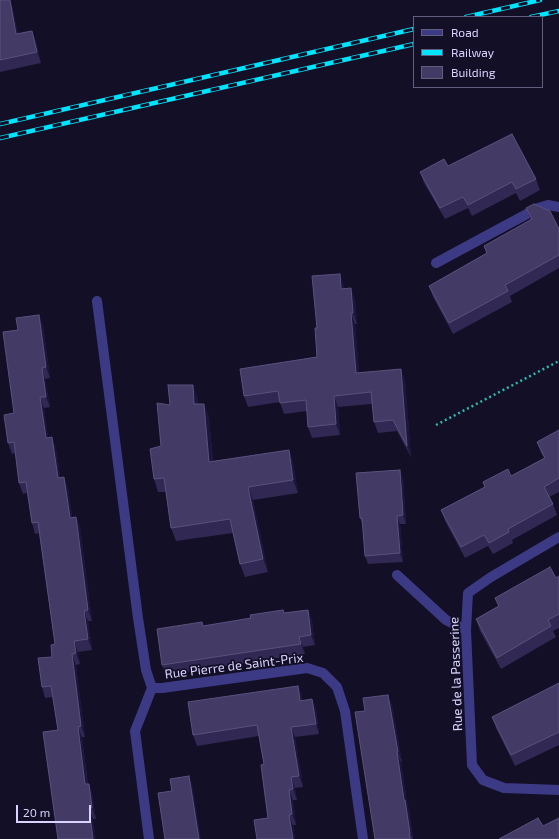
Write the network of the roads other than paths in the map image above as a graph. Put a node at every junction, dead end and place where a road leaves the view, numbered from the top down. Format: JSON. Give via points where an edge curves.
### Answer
{"nodes":[{"id":1,"x":559,"y":207,"type":"edge"},
{"id":2,"x":436,"y":263,"type":"dead end"},
{"id":3,"x":97,"y":301,"type":"dead end"},
{"id":4,"x":559,"y":538,"type":"edge"},
{"id":5,"x":397,"y":575,"type":"dead end"},
{"id":6,"x":466,"y":630,"type":"junction"},
{"id":7,"x":152,"y":688,"type":"junction"},
{"id":8,"x":559,"y":790,"type":"edge"},
{"id":9,"x":149,"y":839,"type":"edge"},
{"id":10,"x":363,"y":839,"type":"edge"}],
"edges":[{"from":1,"to":2,"type":"street","via":[[548,205],[538,208]]},
{"from":3,"to":7,"type":"street","via":[[138,618],[146,670]]},
{"from":4,"to":6,"type":"street","name":"Rue de la Passerine","via":[[468,593]]},
{"from":5,"to":6,"type":"street","via":[[446,620]]},
{"from":6,"to":8,"type":"street","name":"Rue de la Passerine","via":[[472,765],[483,780],[504,788]]},
{"from":7,"to":9,"type":"street","name":"Rue Pierre de Saint-Prix","via":[[135,731]]},
{"from":7,"to":10,"type":"street","name":"Rue Pierre de Saint-Prix","via":[[307,668],[323,673],[337,687],[345,711]]}]}
